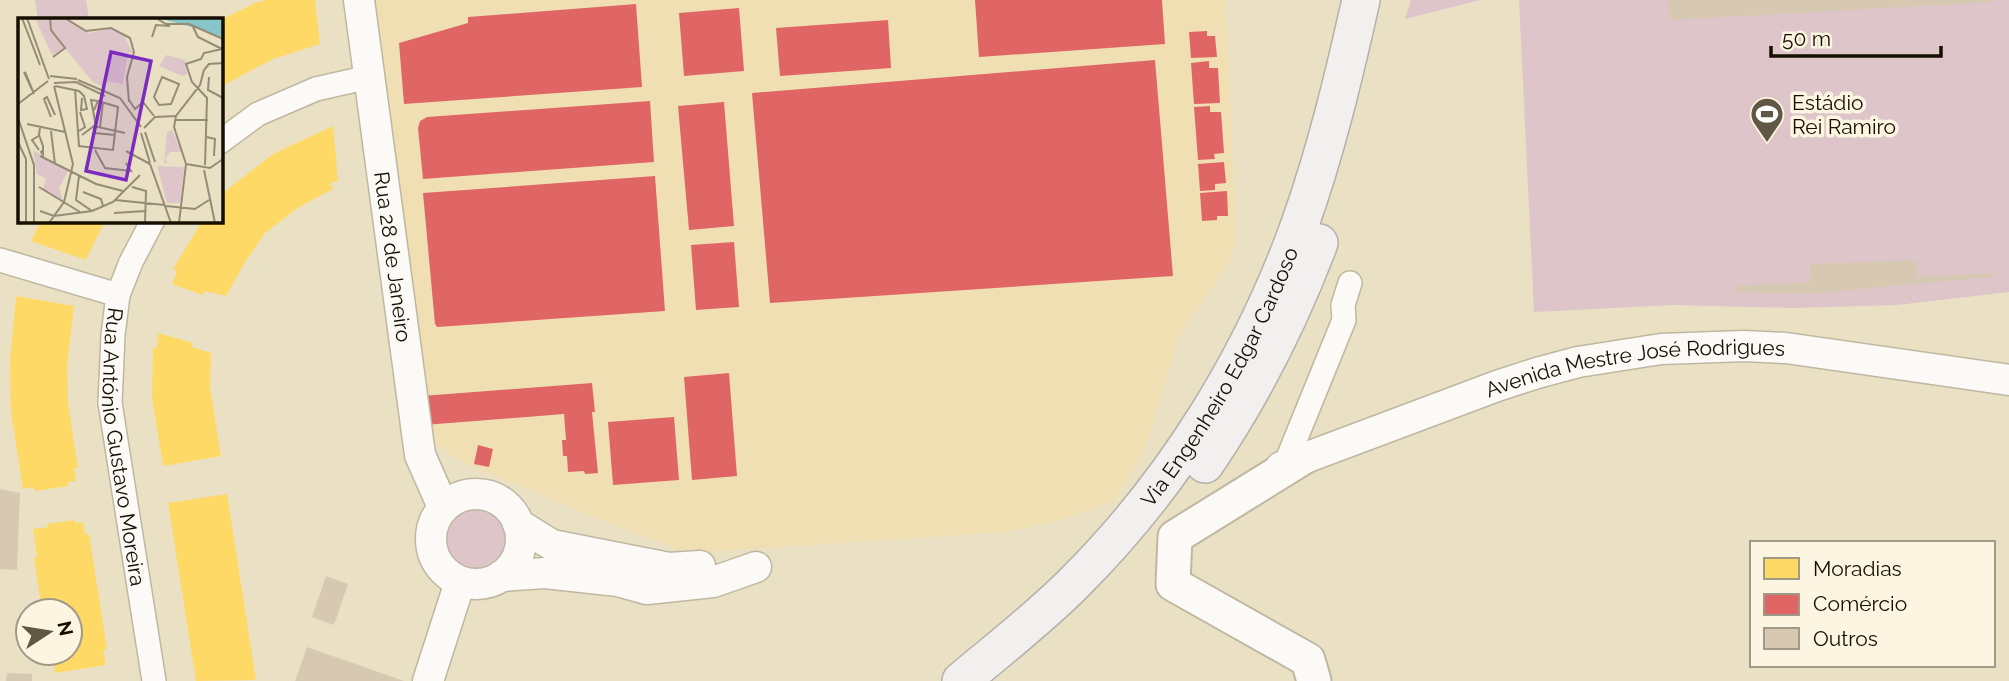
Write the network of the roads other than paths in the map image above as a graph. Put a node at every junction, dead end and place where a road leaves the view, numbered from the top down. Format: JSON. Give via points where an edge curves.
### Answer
{"nodes":[{"id":1,"x":359,"y":0,"type":"edge"},
{"id":2,"x":1371,"y":12,"type":"edge"},
{"id":3,"x":369,"y":77,"type":"junction"},
{"id":4,"x":222,"y":141,"type":"edge"},
{"id":5,"x":152,"y":222,"type":"edge"},
{"id":6,"x":0,"y":260,"type":"edge"},
{"id":7,"x":1350,"y":283,"type":"dead end"},
{"id":8,"x":118,"y":295,"type":"junction"},
{"id":9,"x":2009,"y":380,"type":"edge"},
{"id":10,"x":1288,"y":464,"type":"junction"},
{"id":11,"x":443,"y":508,"type":"junction"},
{"id":12,"x":518,"y":524,"type":"junction"},
{"id":13,"x":501,"y":576,"type":"junction"},
{"id":14,"x":460,"y":582,"type":"junction"},
{"id":15,"x":1060,"y":614,"type":"junction"},
{"id":16,"x":154,"y":681,"type":"edge"},
{"id":17,"x":428,"y":681,"type":"edge"},
{"id":18,"x":961,"y":681,"type":"edge"},
{"id":19,"x":996,"y":681,"type":"edge"},
{"id":20,"x":1314,"y":681,"type":"edge"}],
"edges":[{"from":1,"to":3,"type":"street","name":"Rua 28 de Janeiro"},
{"from":2,"to":15,"type":"main road","name":"Via Engenheiro Edgar Cardoso","via":[[1348,64],[1287,259],[1246,347],[1160,483]]},
{"from":3,"to":4,"type":"street","via":[[316,89],[258,114]]},
{"from":3,"to":11,"type":"street","name":"Rua 28 de Janeiro","via":[[420,455]]},
{"from":5,"to":8,"type":"street","name":"Rua António Gustavo Moreira"},
{"from":6,"to":8,"type":"street"},
{"from":7,"to":10,"type":"street","via":[[1344,320]]},
{"from":8,"to":16,"type":"street","name":"Rua António Gustavo Moreira","via":[[110,403]]},
{"from":9,"to":10,"type":"street","name":"Avenida Mestre José Rodrigues","via":[[1786,348],[1661,349],[1537,373]]},
{"from":10,"to":20,"type":"main road","via":[[1175,537],[1173,584],[1308,660]]},
{"from":11,"to":12,"type":"street","via":[[455,498],[485,495],[511,510]]},
{"from":11,"to":14,"type":"street","via":[[430,535],[432,550],[447,575]]},
{"from":12,"to":13,"type":"street","via":[[519,554]]},
{"from":12,"to":13,"type":"street","via":[[552,545],[669,568],[756,567],[713,582],[647,589],[545,573]]},
{"from":13,"to":14,"type":"street","via":[[488,583]]},
{"from":14,"to":17,"type":"street"},
{"from":15,"to":18,"type":"main road","name":"Via Engenheiro Edgar Cardoso"},
{"from":15,"to":19,"type":"main road","name":"Via Engenheiro Edgar Cardoso"}]}
